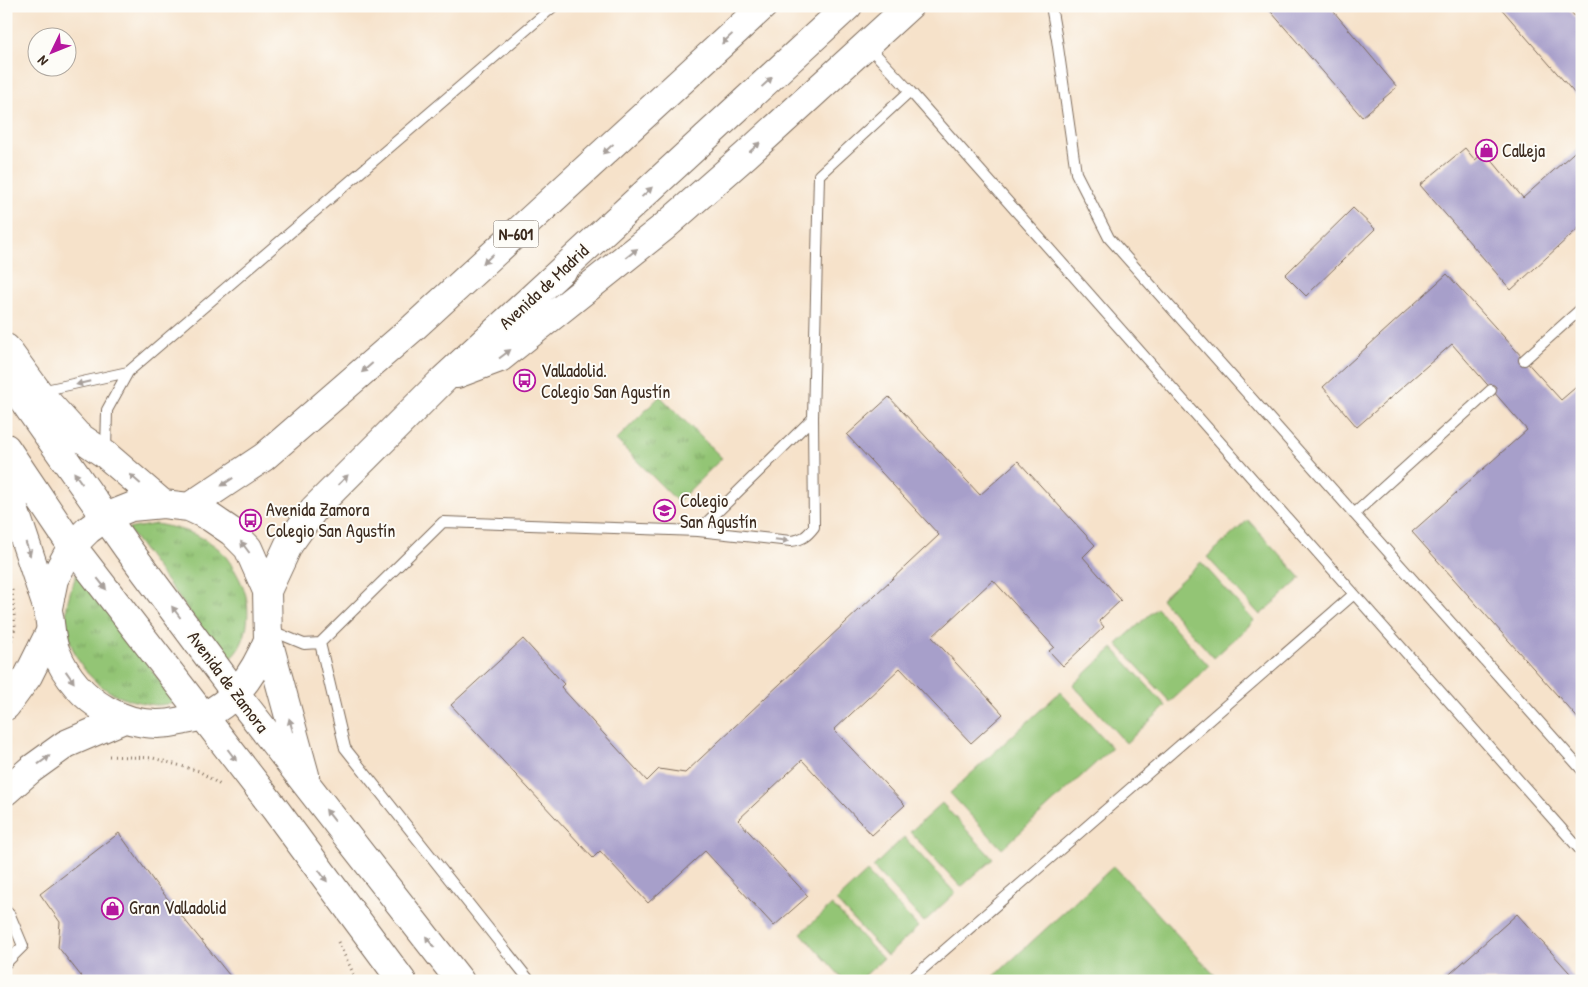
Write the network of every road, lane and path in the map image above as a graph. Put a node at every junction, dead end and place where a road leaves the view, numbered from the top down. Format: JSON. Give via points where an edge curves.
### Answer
{"nodes":[{"id":1,"x":554,"y":6,"type":"edge"},
{"id":2,"x":763,"y":6,"type":"edge"},
{"id":3,"x":848,"y":6,"type":"edge"},
{"id":4,"x":909,"y":6,"type":"edge"},
{"id":5,"x":1051,"y":6,"type":"edge"},
{"id":6,"x":866,"y":45,"type":"junction"},
{"id":7,"x":910,"y":91,"type":"junction"},
{"id":8,"x":1582,"y":308,"type":"edge"},
{"id":9,"x":6,"y":348,"type":"edge"},
{"id":10,"x":1524,"y":360,"type":"dead end"},
{"id":11,"x":128,"y":372,"type":"junction"},
{"id":12,"x":6,"y":376,"type":"edge"},
{"id":13,"x":444,"y":379,"type":"junction"},
{"id":14,"x":1491,"y":390,"type":"dead end"},
{"id":15,"x":38,"y":392,"type":"junction"},
{"id":16,"x":814,"y":418,"type":"junction"},
{"id":17,"x":6,"y":448,"type":"edge"},
{"id":18,"x":106,"y":455,"type":"junction"},
{"id":19,"x":6,"y":486,"type":"edge"},
{"id":20,"x":176,"y":505,"type":"junction"},
{"id":21,"x":1354,"y":514,"type":"junction"},
{"id":22,"x":106,"y":517,"type":"junction"},
{"id":23,"x":698,"y":531,"type":"junction"},
{"id":24,"x":72,"y":546,"type":"junction"},
{"id":25,"x":10,"y":581,"type":"dead end"},
{"id":26,"x":267,"y":590,"type":"junction"},
{"id":27,"x":1354,"y":594,"type":"junction"},
{"id":28,"x":49,"y":620,"type":"junction"},
{"id":29,"x":267,"y":635,"type":"junction"},
{"id":30,"x":320,"y":643,"type":"junction"},
{"id":31,"x":8,"y":652,"type":"dead end"},
{"id":32,"x":236,"y":694,"type":"junction"},
{"id":33,"x":6,"y":706,"type":"edge"},
{"id":34,"x":202,"y":716,"type":"junction"},
{"id":35,"x":124,"y":718,"type":"junction"},
{"id":36,"x":108,"y":756,"type":"dead end"},
{"id":37,"x":1582,"y":770,"type":"edge"},
{"id":38,"x":309,"y":789,"type":"junction"},
{"id":39,"x":6,"y":790,"type":"edge"},
{"id":40,"x":230,"y":791,"type":"dead end"},
{"id":41,"x":1582,"y":852,"type":"edge"},
{"id":42,"x":6,"y":911,"type":"edge"},
{"id":43,"x":336,"y":938,"type":"dead end"},
{"id":44,"x":6,"y":963,"type":"edge"},
{"id":45,"x":357,"y":981,"type":"edge"},
{"id":46,"x":402,"y":981,"type":"edge"},
{"id":47,"x":460,"y":981,"type":"edge"},
{"id":48,"x":530,"y":981,"type":"edge"},
{"id":49,"x":909,"y":981,"type":"edge"}],
"edges":[{"from":1,"to":11,"type":"lane"},
{"from":2,"to":20,"type":"main road","number":"N-601","one_way":true,"via":[[414,327],[264,457]]},
{"from":13,"to":3,"type":"main road","name":"Avenida de Madrid","one_way":true},
{"from":4,"to":6,"type":"main road"},
{"from":5,"to":21,"type":"lane","via":[[1076,173],[1109,238]]},
{"from":6,"to":7,"type":"lane"},
{"from":13,"to":6,"type":"main road","one_way":true,"via":[[500,358],[664,227]]},
{"from":7,"to":16,"type":"lane","via":[[819,175]]},
{"from":7,"to":27,"type":"lane"},
{"from":8,"to":10,"type":"lane"},
{"from":9,"to":15,"type":"main road"},
{"from":11,"to":15,"type":"lane","one_way":true},
{"from":11,"to":18,"type":"lane","via":[[107,410]]},
{"from":22,"to":12,"type":"main road","name":"Avenida de Zamora","one_way":true},
{"from":26,"to":13,"type":"main road","name":"Avenida de Madrid","one_way":true,"via":[[290,544],[314,509]]},
{"from":14,"to":21,"type":"lane"},
{"from":15,"to":18,"type":"main road","via":[[77,435]]},
{"from":16,"to":23,"type":"lane"},
{"from":23,"to":16,"type":"lane","one_way":true,"via":[[790,541],[807,536],[815,518]]},
{"from":17,"to":24,"type":"main road"},
{"from":20,"to":18,"type":"main road","one_way":true},
{"from":19,"to":28,"type":"main road","one_way":true},
{"from":20,"to":22,"type":"main road","via":[[131,508]]},
{"from":26,"to":20,"type":"main road","one_way":true,"via":[[248,548],[232,532],[210,517]]},
{"from":21,"to":37,"type":"lane"},
{"from":22,"to":24,"type":"main road"},
{"from":32,"to":22,"type":"main road","name":"Avenida de Zamora","one_way":true},
{"from":23,"to":30,"type":"lane","via":[[443,522]]},
{"from":24,"to":28,"type":"main road","via":[[54,580]]},
{"from":24,"to":34,"type":"main road","one_way":true},
{"from":25,"to":31,"type":"path","via":[[15,627]]},
{"from":26,"to":29,"type":"main road"},
{"from":27,"to":41,"type":"lane"},
{"from":27,"to":49,"type":"lane"},
{"from":28,"to":33,"type":"main road","via":[[28,676]]},
{"from":28,"to":35,"type":"main road","one_way":true,"via":[[56,653],[66,673],[80,691],[100,707]]},
{"from":29,"to":30,"type":"lane","via":[[304,644]]},
{"from":29,"to":32,"type":"main road","via":[[258,664]]},
{"from":38,"to":29,"type":"main road","one_way":true},
{"from":30,"to":48,"type":"lane","via":[[345,748]]},
{"from":32,"to":34,"type":"main road"},
{"from":32,"to":38,"type":"main road","name":"Avenida de Zamora"},
{"from":34,"to":35,"type":"main road","via":[[168,724],[145,724]]},
{"from":34,"to":46,"type":"main road","one_way":true},
{"from":39,"to":35,"type":"main road","one_way":true,"via":[[66,744]]},
{"from":36,"to":40,"type":"path","via":[[153,758],[199,771]]},
{"from":47,"to":38,"type":"main road","name":"Avenida de Zamora","one_way":true},
{"from":42,"to":44,"type":"lane","via":[[24,946]]},
{"from":43,"to":45,"type":"path"}]}
